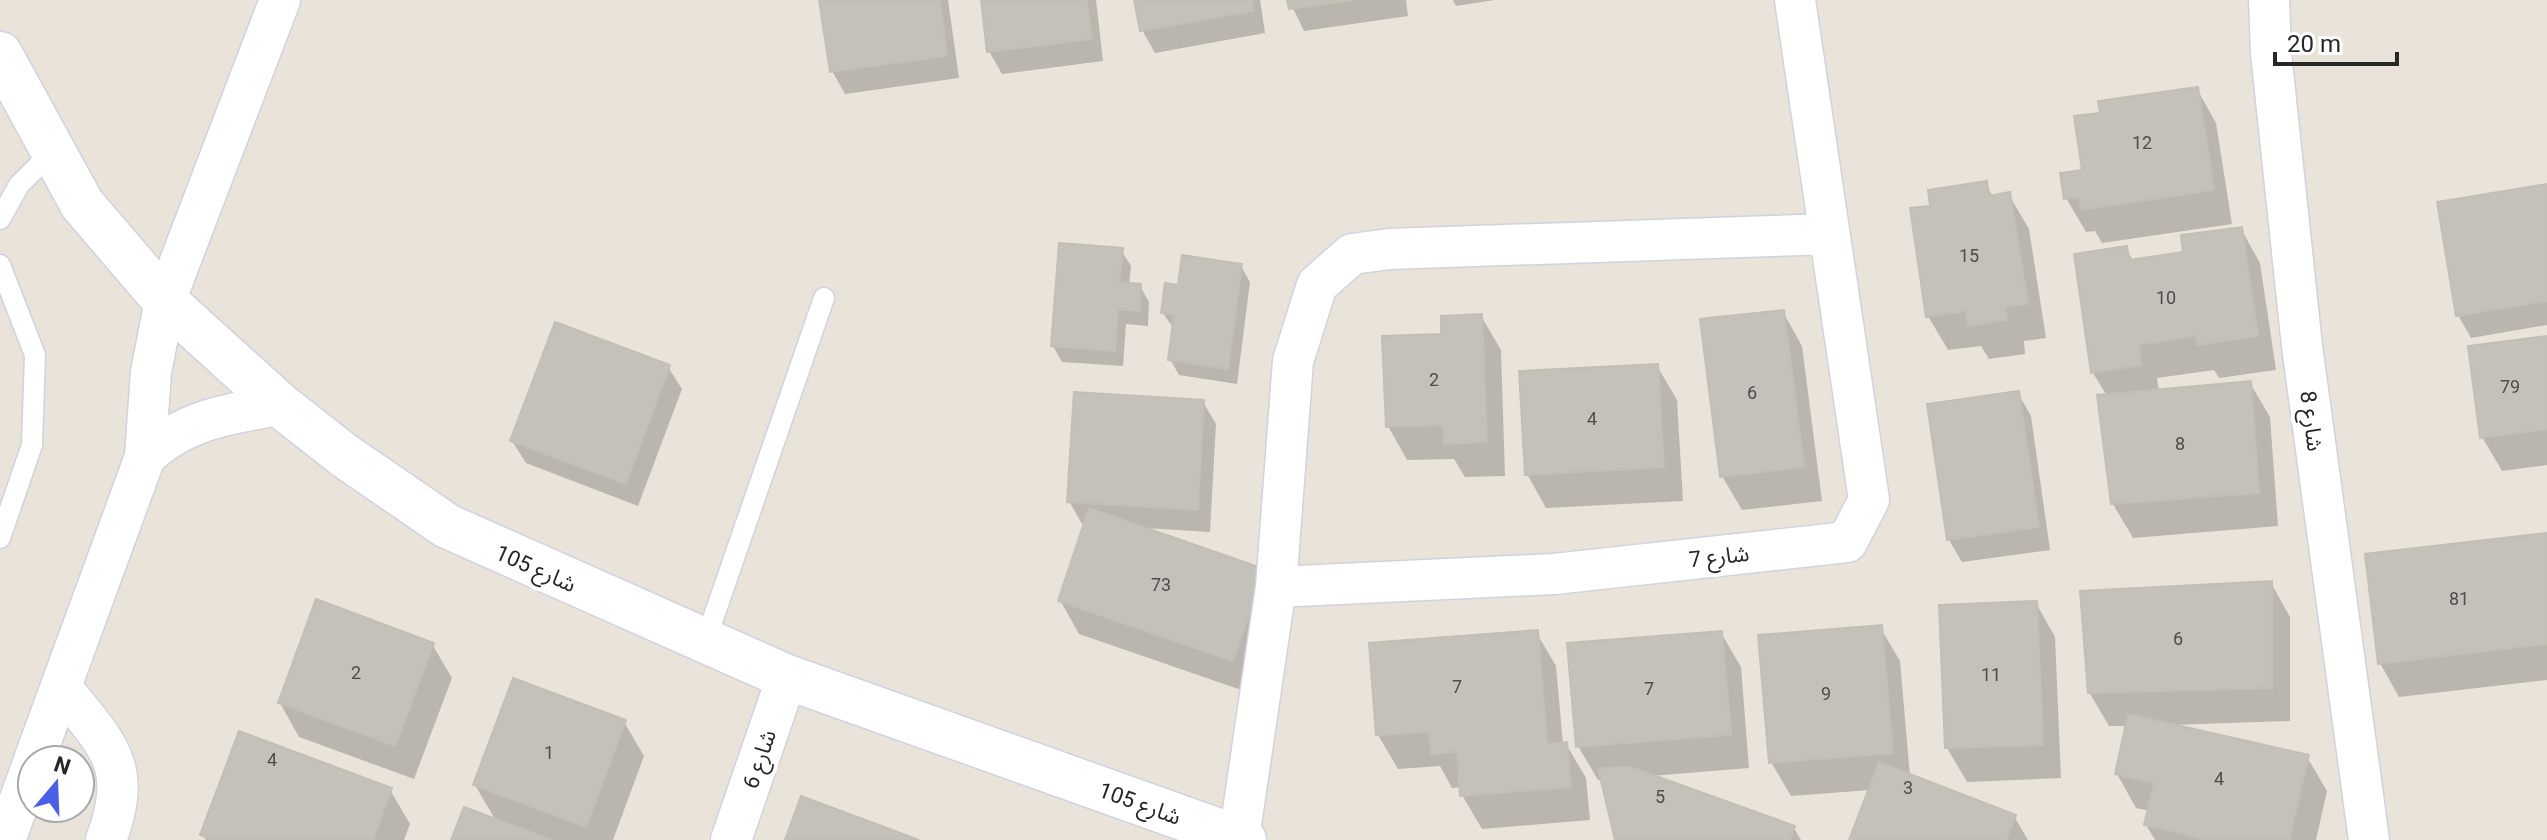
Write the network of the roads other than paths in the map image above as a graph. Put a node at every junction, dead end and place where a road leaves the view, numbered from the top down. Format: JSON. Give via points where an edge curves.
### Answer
{"nodes":[{"id":1,"x":280,"y":0,"type":"edge"},
{"id":2,"x":1795,"y":0,"type":"edge"},
{"id":3,"x":2269,"y":0,"type":"edge"},
{"id":4,"x":0,"y":54,"type":"edge"},
{"id":5,"x":53,"y":151,"type":"junction"},
{"id":6,"x":0,"y":219,"type":"edge"},
{"id":7,"x":1829,"y":234,"type":"junction"},
{"id":8,"x":0,"y":265,"type":"edge"},
{"id":9,"x":824,"y":298,"type":"dead end"},
{"id":10,"x":165,"y":301,"type":"junction"},
{"id":11,"x":280,"y":405,"type":"junction"},
{"id":12,"x":145,"y":457,"type":"junction"},
{"id":13,"x":0,"y":538,"type":"edge"},
{"id":14,"x":1276,"y":587,"type":"junction"},
{"id":15,"x":705,"y":642,"type":"junction"},
{"id":16,"x":787,"y":677,"type":"junction"},
{"id":17,"x":61,"y":687,"type":"junction"},
{"id":18,"x":40,"y":744,"type":"edge"},
{"id":19,"x":16,"y":810,"type":"edge"},
{"id":20,"x":1241,"y":839,"type":"edge"},
{"id":21,"x":5,"y":840,"type":"edge"},
{"id":22,"x":106,"y":840,"type":"edge"},
{"id":23,"x":731,"y":840,"type":"edge"},
{"id":24,"x":2369,"y":840,"type":"edge"}],
"edges":[{"from":1,"to":10,"type":"street"},
{"from":2,"to":7,"type":"street","name":"شارع 7"},
{"from":3,"to":24,"type":"street","name":"شارع 8","via":[[2302,346]]},
{"from":4,"to":5,"type":"street","name":"شارع 105"},
{"from":5,"to":6,"type":"lane","via":[[19,185]]},
{"from":5,"to":10,"type":"street","name":"شارع 105","via":[[82,204]]},
{"from":7,"to":14,"type":"street","via":[[1352,254],[1317,285],[1293,361]]},
{"from":7,"to":14,"type":"street","name":"شارع 7","via":[[1869,500],[1847,542],[1554,574]]},
{"from":8,"to":13,"type":"lane","via":[[35,355],[32,445]]},
{"from":9,"to":15,"type":"lane"},
{"from":10,"to":11,"type":"street","name":"شارع 105"},
{"from":10,"to":12,"type":"street","via":[[151,372]]},
{"from":11,"to":12,"type":"street","via":[[196,423],[164,438]]},
{"from":11,"to":15,"type":"street","name":"شارع 105","via":[[447,526]]},
{"from":12,"to":17,"type":"street"},
{"from":14,"to":20,"type":"street"},
{"from":15,"to":16,"type":"street","name":"شارع 105"},
{"from":16,"to":20,"type":"street","name":"شارع 105"},
{"from":16,"to":23,"type":"street","name":"شارع 6"},
{"from":17,"to":18,"type":"street"},
{"from":17,"to":22,"type":"street","via":[[110,749],[118,773],[119,807]]},
{"from":19,"to":21,"type":"street"}]}
